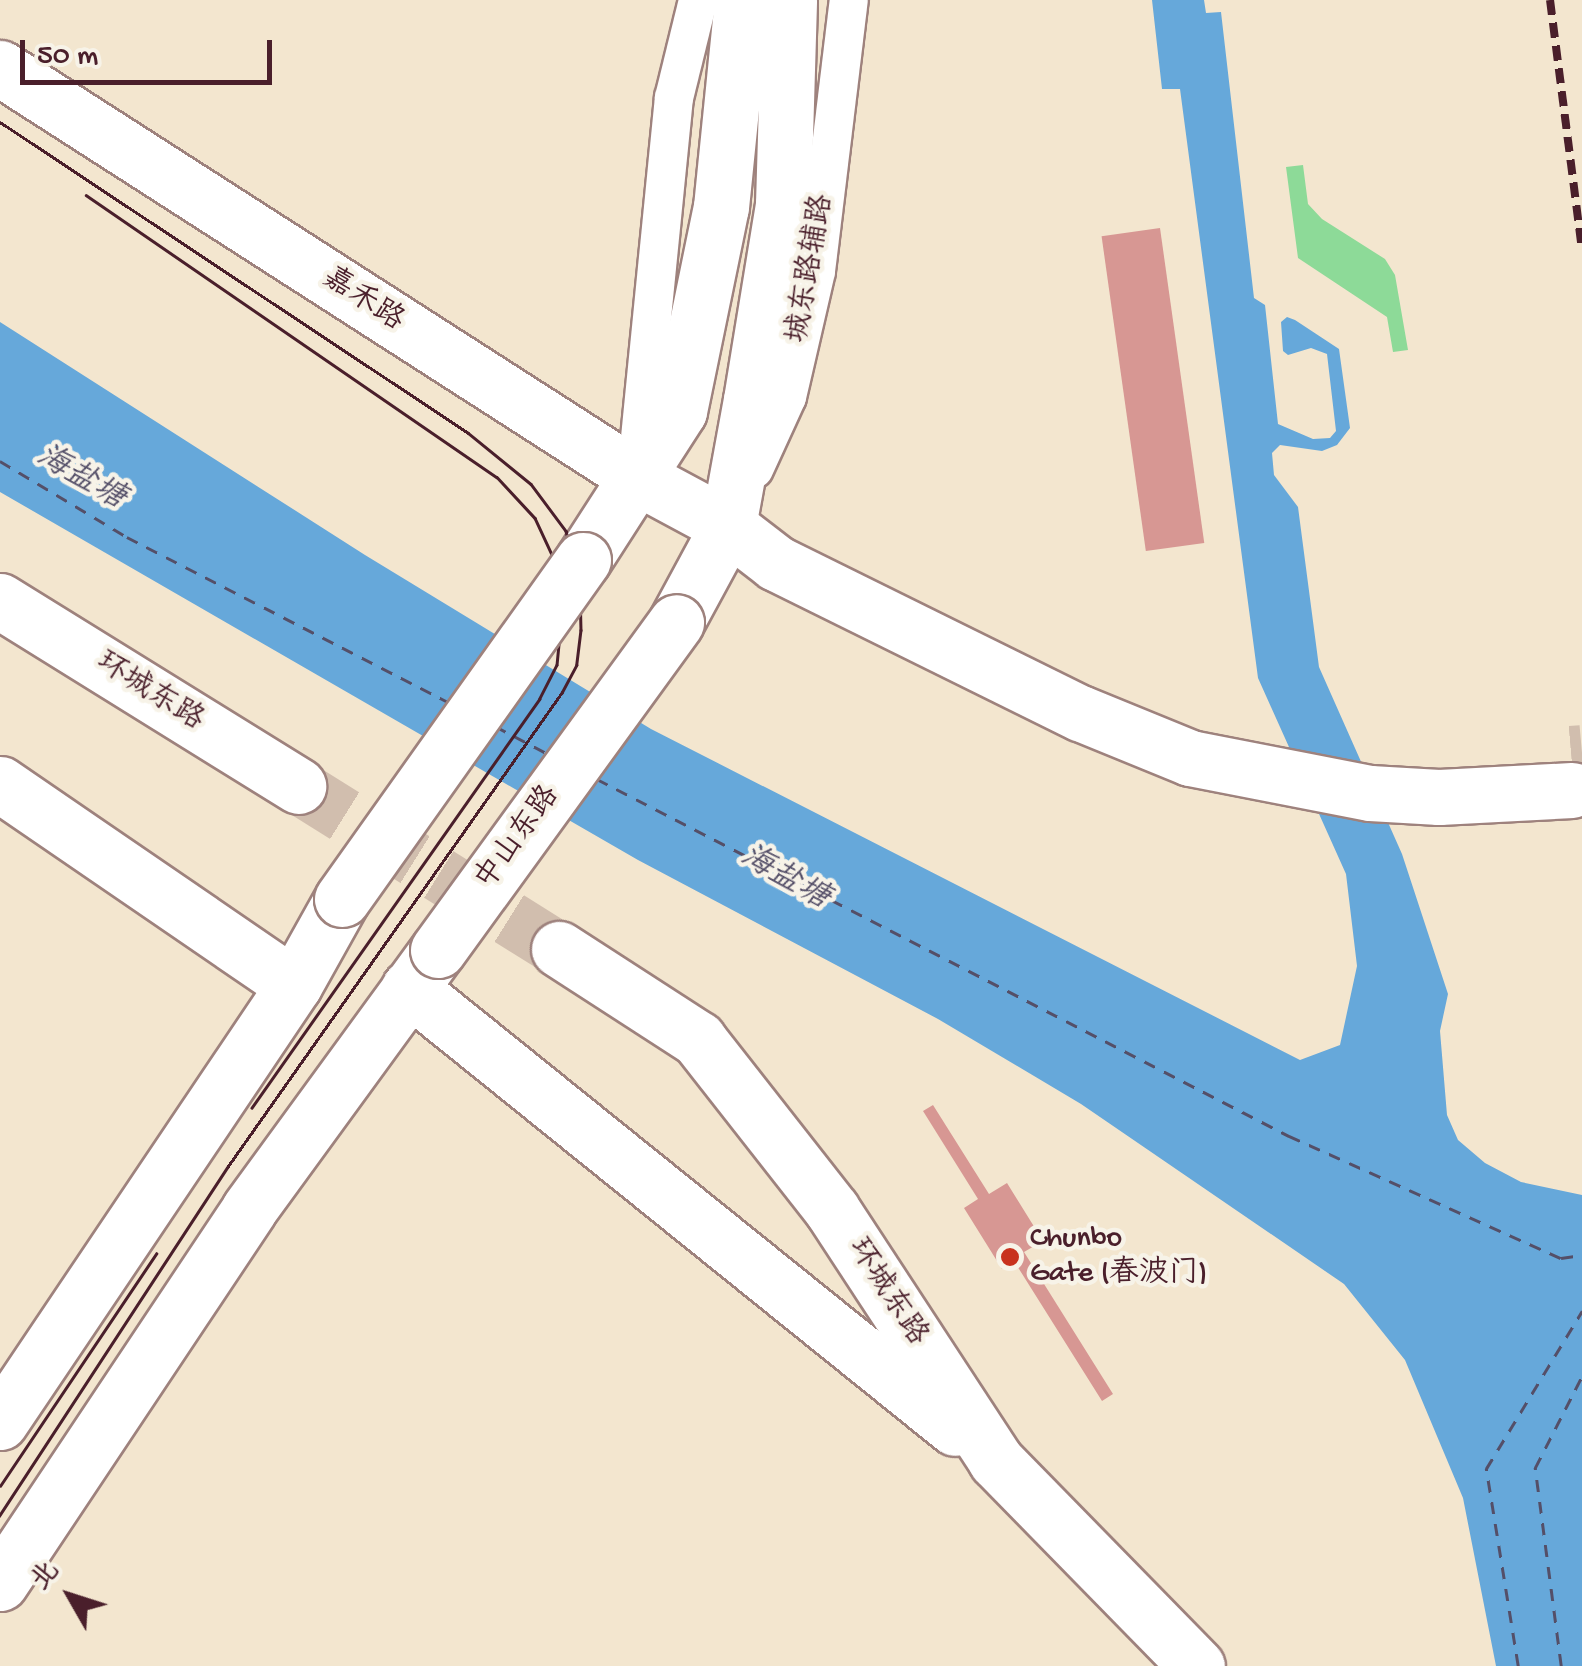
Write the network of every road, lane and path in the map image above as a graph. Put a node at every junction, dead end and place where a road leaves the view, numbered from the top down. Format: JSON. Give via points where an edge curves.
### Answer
{"nodes":[{"id":1,"x":698,"y":0,"type":"edge"},
{"id":2,"x":742,"y":0,"type":"edge"},
{"id":3,"x":789,"y":0,"type":"edge"},
{"id":4,"x":849,"y":0,"type":"edge"},
{"id":5,"x":0,"y":68,"type":"edge"},
{"id":6,"x":636,"y":477,"type":"junction"},
{"id":7,"x":728,"y":526,"type":"junction"},
{"id":8,"x":0,"y":601,"type":"edge"},
{"id":9,"x":1571,"y":772,"type":"tunnel mouth"},
{"id":10,"x":0,"y":784,"type":"edge"},
{"id":11,"x":298,"y":786,"type":"tunnel mouth"},
{"id":12,"x":560,"y":950,"type":"tunnel mouth"},
{"id":13,"x":424,"y":969,"type":"junction"},
{"id":14,"x":294,"y":985,"type":"junction"},
{"id":15,"x":860,"y":1253,"type":"junction"},
{"id":16,"x":782,"y":1286,"type":"junction"},
{"id":17,"x":0,"y":1422,"type":"edge"},
{"id":18,"x":996,"y":1462,"type":"junction"},
{"id":19,"x":0,"y":1583,"type":"edge"},
{"id":20,"x":1195,"y":1663,"type":"edge"}],
"edges":[{"from":1,"to":6,"type":"street","via":[[674,98]]},
{"from":2,"to":6,"type":"main road","via":[[721,207],[679,411]]},
{"from":3,"to":7,"type":"main road","name":"中山东路","via":[[783,204]]},
{"from":4,"to":7,"type":"street","name":"城东路辅路","via":[[816,271],[792,379]]},
{"from":5,"to":6,"type":"main road","name":"嘉禾路"},
{"from":6,"to":7,"type":"main road","name":"嘉禾路"},
{"from":6,"to":14,"type":"main road","bridge":true,"via":[[342,899]]},
{"from":7,"to":9,"type":"main road","name":"嘉禾路","via":[[793,540],[1177,724],[1262,748],[1419,768],[1493,764]]},
{"from":7,"to":13,"type":"main road","name":"中山东路","bridge":true,"via":[[676,622]]},
{"from":8,"to":11,"type":"main road","name":"环城东路"},
{"from":10,"to":14,"type":"main road"},
{"from":12,"to":15,"type":"main road","name":"环城东路","via":[[698,1039]]},
{"from":13,"to":16,"type":"main road"},
{"from":13,"to":19,"type":"main road","name":"中山东路","via":[[249,1209]]},
{"from":14,"to":17,"type":"main road"},
{"from":15,"to":16,"type":"main road","via":[[795,1286]]},
{"from":15,"to":18,"type":"main road","name":"环城东路"},
{"from":16,"to":18,"type":"main road"},
{"from":18,"to":20,"type":"main road","name":"环城东路"}]}
